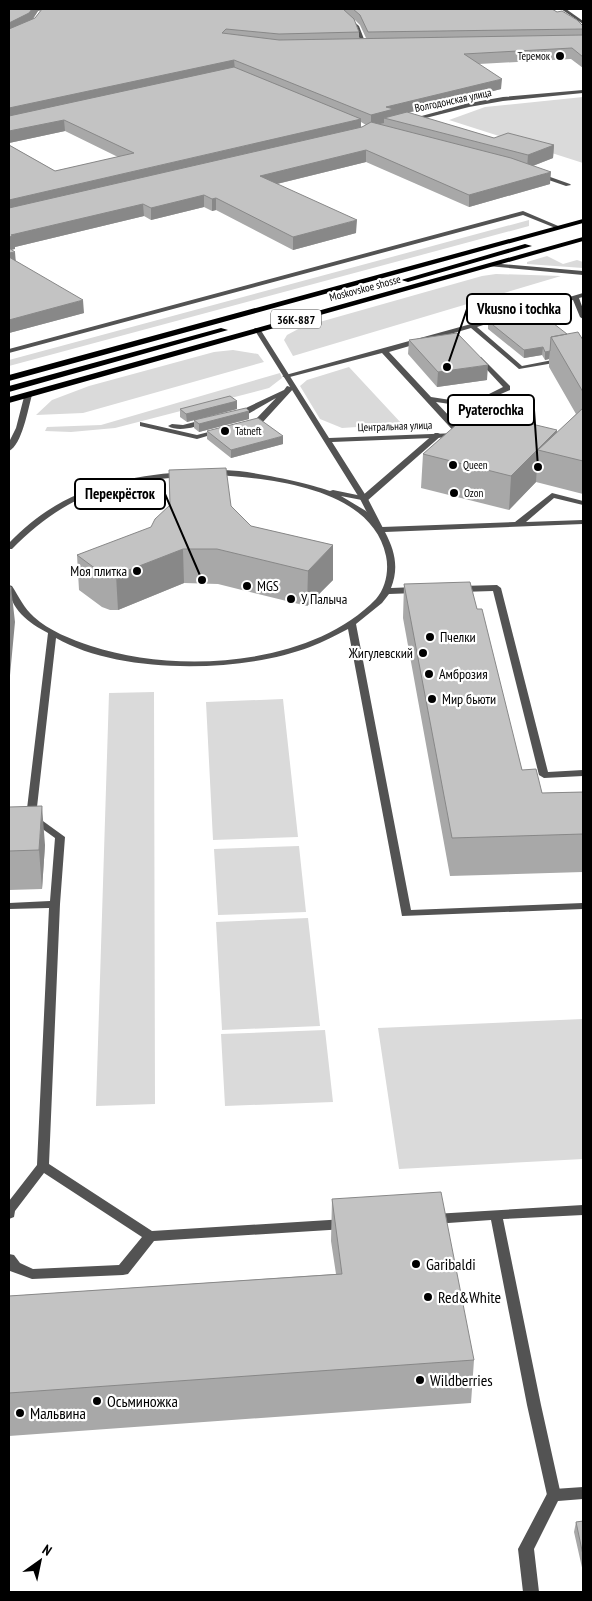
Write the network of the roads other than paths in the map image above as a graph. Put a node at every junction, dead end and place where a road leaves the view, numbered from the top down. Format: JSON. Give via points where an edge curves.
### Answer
{"nodes":[{"id":1,"x":563,"y":9,"type":"edge"},
{"id":2,"x":338,"y":10,"type":"edge"},
{"id":3,"x":330,"y":11,"type":"edge"},
{"id":4,"x":583,"y":23,"type":"edge"},
{"id":5,"x":355,"y":46,"type":"edge"},
{"id":6,"x":365,"y":46,"type":"junction"},
{"id":7,"x":372,"y":46,"type":"edge"},
{"id":8,"x":583,"y":91,"type":"edge"},
{"id":9,"x":406,"y":121,"type":"edge"},
{"id":10,"x":531,"y":173,"type":"edge"},
{"id":11,"x":568,"y":185,"type":"dead end"},
{"id":12,"x":583,"y":221,"type":"edge"},
{"id":13,"x":560,"y":228,"type":"junction"},
{"id":14,"x":583,"y":230,"type":"edge"},
{"id":15,"x":583,"y":239,"type":"edge"},
{"id":16,"x":490,"y":266,"type":"junction"},
{"id":17,"x":583,"y":272,"type":"edge"},
{"id":18,"x":583,"y":295,"type":"edge"},
{"id":19,"x":576,"y":297,"type":"junction"},
{"id":20,"x":313,"y":305,"type":"dead end"},
{"id":21,"x":583,"y":317,"type":"edge"},
{"id":22,"x":257,"y":325,"type":"junction"},
{"id":23,"x":472,"y":326,"type":"junction"},
{"id":24,"x":454,"y":332,"type":"junction"},
{"id":25,"x":462,"y":339,"type":"edge"},
{"id":26,"x":9,"y":351,"type":"edge"},
{"id":27,"x":384,"y":351,"type":"junction"},
{"id":28,"x":475,"y":354,"type":"edge"},
{"id":29,"x":583,"y":356,"type":"edge"},
{"id":30,"x":286,"y":376,"type":"junction"},
{"id":31,"x":9,"y":378,"type":"edge"},
{"id":32,"x":9,"y":389,"type":"edge"},
{"id":33,"x":28,"y":395,"type":"junction"},
{"id":34,"x":429,"y":399,"type":"junction"},
{"id":35,"x":9,"y":400,"type":"edge"},
{"id":36,"x":228,"y":416,"type":"edge"},
{"id":37,"x":219,"y":418,"type":"edge"},
{"id":38,"x":241,"y":425,"type":"edge"},
{"id":39,"x":232,"y":428,"type":"edge"},
{"id":40,"x":462,"y":434,"type":"junction"},
{"id":41,"x":472,"y":434,"type":"edge"},
{"id":42,"x":438,"y":436,"type":"junction"},
{"id":43,"x":327,"y":440,"type":"junction"},
{"id":44,"x":9,"y":449,"type":"edge"},
{"id":45,"x":207,"y":473,"type":"edge"},
{"id":46,"x":190,"y":474,"type":"edge"},
{"id":47,"x":305,"y":486,"type":"junction"},
{"id":48,"x":364,"y":499,"type":"junction"},
{"id":49,"x":583,"y":503,"type":"edge"},
{"id":50,"x":583,"y":522,"type":"edge"},
{"id":51,"x":517,"y":525,"type":"junction"},
{"id":52,"x":380,"y":530,"type":"junction"},
{"id":53,"x":9,"y":547,"type":"edge"},
{"id":54,"x":9,"y":588,"type":"edge"},
{"id":55,"x":447,"y":589,"type":"edge"},
{"id":56,"x":427,"y":590,"type":"edge"},
{"id":57,"x":387,"y":591,"type":"junction"},
{"id":58,"x":352,"y":625,"type":"junction"},
{"id":59,"x":52,"y":633,"type":"junction"},
{"id":60,"x":583,"y":773,"type":"edge"},
{"id":61,"x":55,"y":904,"type":"junction"},
{"id":62,"x":9,"y":906,"type":"edge"},
{"id":63,"x":583,"y":906,"type":"edge"},
{"id":64,"x":43,"y":1166,"type":"junction"},
{"id":65,"x":583,"y":1210,"type":"edge"},
{"id":66,"x":9,"y":1214,"type":"edge"},
{"id":67,"x":496,"y":1215,"type":"junction"},
{"id":68,"x":417,"y":1220,"type":"edge"},
{"id":69,"x":357,"y":1223,"type":"edge"},
{"id":70,"x":150,"y":1236,"type":"junction"},
{"id":71,"x":9,"y":1259,"type":"edge"},
{"id":72,"x":583,"y":1492,"type":"edge"},
{"id":73,"x":554,"y":1495,"type":"junction"},
{"id":74,"x":531,"y":1592,"type":"edge"}],
"edges":[{"from":1,"to":4,"type":"street"},
{"from":2,"to":3,"type":"street"},
{"from":2,"to":6,"type":"street","via":[[357,27]]},
{"from":5,"to":6,"type":"street"},
{"from":6,"to":7,"type":"street"},
{"from":8,"to":9,"type":"street","name":"Волгодонская улица","via":[[503,99]]},
{"from":10,"to":11,"type":"street"},
{"from":12,"to":13,"type":"main road","name":"Moskovskoe shosse","number":"36К-887"},
{"from":13,"to":26,"type":"street","via":[[523,213]]},
{"from":13,"to":31,"type":"main road","name":"Moskovskoe shosse","number":"36К-887"},
{"from":14,"to":20,"type":"main road","name":"Moskovskoe shosse","number":"36К-887"},
{"from":15,"to":16,"type":"main road","name":"Moskovskoe shosse","number":"36К-887"},
{"from":16,"to":17,"type":"street"},
{"from":16,"to":22,"type":"main road","name":"Moskovskoe shosse","number":"36К-887"},
{"from":18,"to":19,"type":"street"},
{"from":19,"to":21,"type":"street"},
{"from":19,"to":23,"type":"street"},
{"from":22,"to":30,"type":"street"},
{"from":22,"to":32,"type":"main road","name":"Moskovskoe shosse","number":"36К-887"},
{"from":22,"to":33,"type":"main road","name":"Moskovskoe shosse","number":"36К-887"},
{"from":23,"to":24,"type":"street"},
{"from":23,"to":29,"type":"street","via":[[520,368]]},
{"from":24,"to":25,"type":"street"},
{"from":24,"to":27,"type":"street"},
{"from":27,"to":30,"type":"street"},
{"from":27,"to":34,"type":"street"},
{"from":28,"to":34,"type":"street","via":[[507,388],[478,402]]},
{"from":30,"to":43,"type":"street"},
{"from":33,"to":35,"type":"main road","name":"Moskovskoe shosse","number":"36К-887"},
{"from":33,"to":44,"type":"street","via":[[20,428]]},
{"from":34,"to":40,"type":"street"},
{"from":36,"to":38,"type":"street","via":[[245,412],[290,388],[259,421]]},
{"from":37,"to":39,"type":"street","via":[[183,427],[143,424],[197,437]]},
{"from":40,"to":41,"type":"street","name":"Центральная улица"},
{"from":40,"to":42,"type":"street","name":"Центральная улица"},
{"from":42,"to":43,"type":"street","name":"Центральная улица"},
{"from":42,"to":48,"type":"street"},
{"from":43,"to":48,"type":"street"},
{"from":45,"to":47,"type":"street","via":[[270,478]]},
{"from":46,"to":53,"type":"street","via":[[136,480],[73,497],[27,527]]},
{"from":47,"to":48,"type":"street"},
{"from":47,"to":52,"type":"street","via":[[355,508]]},
{"from":48,"to":52,"type":"street"},
{"from":49,"to":51,"type":"street","via":[[552,495]]},
{"from":50,"to":51,"type":"street"},
{"from":51,"to":52,"type":"street"},
{"from":52,"to":57,"type":"street","via":[[393,560]]},
{"from":54,"to":59,"type":"street","via":[[32,621]]},
{"from":55,"to":60,"type":"street","via":[[497,588],[544,775]]},
{"from":56,"to":57,"type":"street"},
{"from":57,"to":58,"type":"street"},
{"from":58,"to":59,"type":"street","via":[[322,640],[281,654],[212,664],[153,663],[112,656],[80,647]]},
{"from":58,"to":63,"type":"street","via":[[406,914]]},
{"from":59,"to":61,"type":"street","via":[[31,817],[60,837]]},
{"from":61,"to":62,"type":"street"},
{"from":61,"to":64,"type":"street"},
{"from":64,"to":66,"type":"street"},
{"from":64,"to":70,"type":"street"},
{"from":65,"to":67,"type":"street"},
{"from":67,"to":68,"type":"street"},
{"from":67,"to":73,"type":"street"},
{"from":69,"to":70,"type":"street"},
{"from":70,"to":71,"type":"street","via":[[124,1270],[32,1274],[15,1267]]},
{"from":72,"to":73,"type":"street"},
{"from":73,"to":74,"type":"street","via":[[526,1549]]}]}
